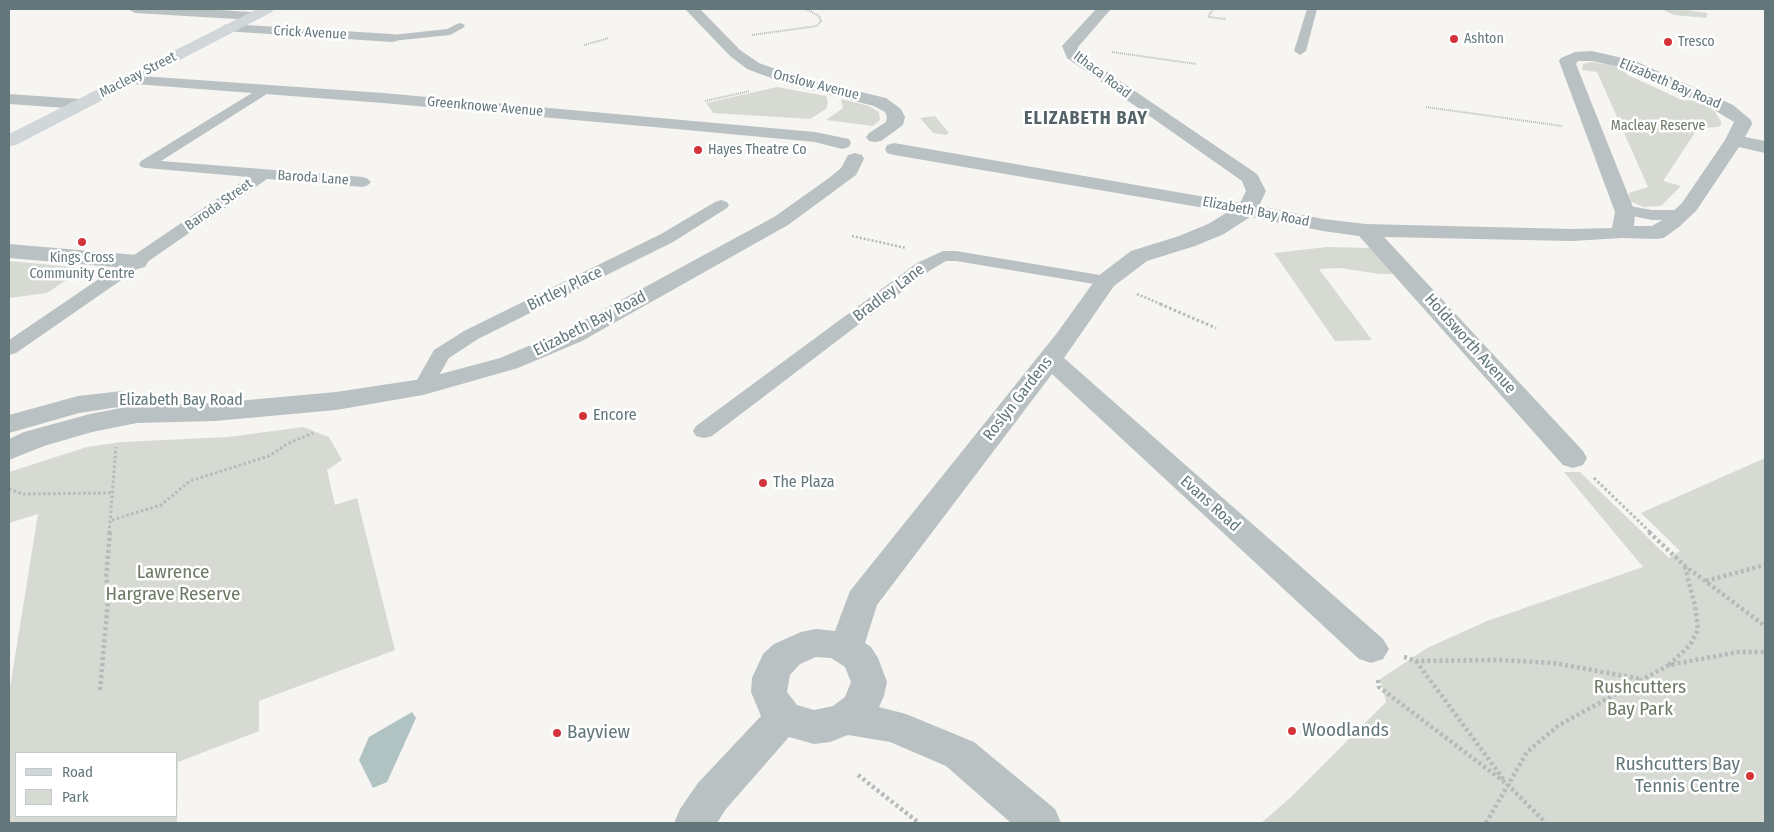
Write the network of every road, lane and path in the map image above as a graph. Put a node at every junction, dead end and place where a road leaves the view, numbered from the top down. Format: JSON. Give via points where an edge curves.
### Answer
{"nodes":[{"id":1,"x":135,"y":9,"type":"edge"},
{"id":2,"x":692,"y":9,"type":"edge"},
{"id":3,"x":806,"y":9,"type":"edge"},
{"id":4,"x":1104,"y":9,"type":"edge"},
{"id":5,"x":1213,"y":9,"type":"edge"},
{"id":6,"x":1312,"y":9,"type":"edge"},
{"id":7,"x":259,"y":11,"type":"edge"},
{"id":8,"x":1226,"y":19,"type":"dead end"},
{"id":9,"x":459,"y":26,"type":"dead end"},
{"id":10,"x":228,"y":28,"type":"junction"},
{"id":11,"x":392,"y":38,"type":"joint"},
{"id":12,"x":609,"y":38,"type":"dead end"},
{"id":13,"x":722,"y":39,"type":"junction"},
{"id":14,"x":584,"y":44,"type":"dead end"},
{"id":15,"x":1108,"y":51,"type":"dead end"},
{"id":16,"x":1300,"y":51,"type":"dead end"},
{"id":17,"x":1196,"y":64,"type":"dead end"},
{"id":18,"x":127,"y":80,"type":"junction"},
{"id":19,"x":265,"y":89,"type":"junction"},
{"id":20,"x":758,"y":89,"type":"dead end"},
{"id":21,"x":9,"y":99,"type":"edge"},
{"id":22,"x":702,"y":102,"type":"dead end"},
{"id":23,"x":80,"y":104,"type":"junction"},
{"id":24,"x":1426,"y":106,"type":"dead end"},
{"id":25,"x":1560,"y":126,"type":"dead end"},
{"id":26,"x":875,"y":137,"type":"junction"},
{"id":27,"x":1734,"y":140,"type":"junction"},
{"id":28,"x":9,"y":141,"type":"edge"},
{"id":29,"x":1765,"y":147,"type":"edge"},
{"id":30,"x":869,"y":154,"type":"junction"},
{"id":31,"x":264,"y":174,"type":"junction"},
{"id":32,"x":363,"y":182,"type":"dead end"},
{"id":33,"x":721,"y":205,"type":"dead end"},
{"id":34,"x":1246,"y":210,"type":"junction"},
{"id":35,"x":1624,"y":210,"type":"junction"},
{"id":36,"x":1679,"y":215,"type":"junction"},
{"id":37,"x":1366,"y":230,"type":"junction"},
{"id":38,"x":1622,"y":232,"type":"junction"},
{"id":39,"x":852,"y":236,"type":"dead end"},
{"id":40,"x":910,"y":249,"type":"dead end"},
{"id":41,"x":9,"y":251,"type":"edge"},
{"id":42,"x":136,"y":262,"type":"junction"},
{"id":43,"x":1106,"y":281,"type":"junction"},
{"id":44,"x":1216,"y":328,"type":"dead end"},
{"id":45,"x":9,"y":349,"type":"edge"},
{"id":46,"x":1049,"y":358,"type":"junction"},
{"id":47,"x":423,"y":387,"type":"junction"},
{"id":48,"x":17,"y":426,"type":"edge"},
{"id":49,"x":704,"y":431,"type":"dead end"},
{"id":50,"x":304,"y":438,"type":"dead end"},
{"id":51,"x":116,"y":441,"type":"dead end"},
{"id":52,"x":9,"y":450,"type":"edge"},
{"id":53,"x":1574,"y":458,"type":"joint"},
{"id":54,"x":9,"y":489,"type":"edge"},
{"id":55,"x":112,"y":493,"type":"junction"},
{"id":56,"x":112,"y":520,"type":"junction"},
{"id":57,"x":1765,"y":565,"type":"edge"},
{"id":58,"x":1685,"y":566,"type":"junction"},
{"id":59,"x":1705,"y":582,"type":"junction"},
{"id":60,"x":1765,"y":626,"type":"edge"},
{"id":61,"x":846,"y":649,"type":"junction"},
{"id":62,"x":1371,"y":649,"type":"junction"},
{"id":63,"x":1765,"y":652,"type":"edge"},
{"id":64,"x":1416,"y":661,"type":"junction"},
{"id":65,"x":1669,"y":665,"type":"junction"},
{"id":66,"x":1641,"y":678,"type":"junction"},
{"id":67,"x":100,"y":690,"type":"dead end"},
{"id":68,"x":784,"y":717,"type":"junction"},
{"id":69,"x":846,"y":718,"type":"junction"},
{"id":70,"x":858,"y":775,"type":"dead end"},
{"id":71,"x":1507,"y":784,"type":"junction"},
{"id":72,"x":694,"y":823,"type":"edge"},
{"id":73,"x":919,"y":823,"type":"edge"},
{"id":74,"x":1042,"y":823,"type":"edge"},
{"id":75,"x":1486,"y":823,"type":"edge"},
{"id":76,"x":1546,"y":823,"type":"edge"}],
"edges":[{"from":1,"to":7,"type":"street"},
{"from":2,"to":13,"type":"street","name":"Onslow Avenue"},
{"from":3,"to":13,"type":"path","via":[[819,16],[821,21],[817,26]]},
{"from":4,"to":34,"type":"street","name":"Ithaca Road","via":[[1070,46],[1072,55],[1250,178],[1256,191]]},
{"from":5,"to":8,"type":"path","via":[[1208,17]]},
{"from":6,"to":16,"type":"lane"},
{"from":7,"to":10,"type":"street","name":"Macleay Street"},
{"from":9,"to":11,"type":"lane","via":[[450,32]]},
{"from":10,"to":11,"type":"street","name":"Crick Avenue"},
{"from":10,"to":18,"type":"street","name":"Macleay Street"},
{"from":12,"to":14,"type":"path"},
{"from":13,"to":26,"type":"street","name":"Onslow Avenue","via":[[735,52],[766,72],[880,102],[892,109],[896,117],[894,126]]},
{"from":15,"to":17,"type":"path"},
{"from":18,"to":19,"type":"street","name":"Greenknowe Avenue"},
{"from":18,"to":23,"type":"street","name":"Macleay Street"},
{"from":19,"to":30,"type":"street","name":"Greenknowe Avenue","via":[[815,137]]},
{"from":19,"to":31,"type":"lane","name":"Baroda Street","via":[[146,164]]},
{"from":20,"to":22,"type":"path"},
{"from":21,"to":23,"type":"street"},
{"from":23,"to":28,"type":"street","name":"Macleay Street"},
{"from":24,"to":25,"type":"path"},
{"from":26,"to":30,"type":"street","via":[[889,142]]},
{"from":26,"to":30,"type":"street","via":[[856,137]]},
{"from":27,"to":29,"type":"street"},
{"from":27,"to":35,"type":"street","name":"Elizabeth Bay Road","via":[[1742,120],[1719,105],[1623,62],[1592,56],[1571,58],[1568,64]]},
{"from":27,"to":36,"type":"street","name":"Elizabeth Bay Road","via":[[1689,207]]},
{"from":30,"to":34,"type":"street","name":"Elizabeth Bay Road","via":[[1043,173]]},
{"from":30,"to":47,"type":"street","name":"Elizabeth Bay Road","via":[[781,221],[574,336],[509,364]]},
{"from":31,"to":32,"type":"lane","name":"Baroda Lane"},
{"from":31,"to":42,"type":"lane","name":"Baroda Street"},
{"from":33,"to":47,"type":"lane","name":"Birtley Place","via":[[667,238],[471,335],[441,354]]},
{"from":34,"to":37,"type":"street","name":"Elizabeth Bay Road"},
{"from":34,"to":43,"type":"street","name":"Roslyn Gardens","via":[[1216,229],[1139,256]]},
{"from":35,"to":36,"type":"lane"},
{"from":35,"to":38,"type":"street","name":"Elizabeth Bay Road"},
{"from":36,"to":38,"type":"street","name":"Elizabeth Bay Road","via":[[1656,233]]},
{"from":37,"to":38,"type":"street","name":"Elizabeth Bay Road","via":[[1572,235]]},
{"from":37,"to":53,"type":"street","name":"Holdsworth Avenue"},
{"from":39,"to":40,"type":"path"},
{"from":41,"to":42,"type":"street"},
{"from":42,"to":45,"type":"lane","name":"Baroda Street"},
{"from":43,"to":44,"type":"path"},
{"from":43,"to":46,"type":"street","name":"Roslyn Gardens"},
{"from":43,"to":49,"type":"lane","name":"Bradley Lane","via":[[943,256],[923,267]]},
{"from":46,"to":61,"type":"street","name":"Roslyn Gardens","via":[[862,600]]},
{"from":46,"to":62,"type":"street","name":"Evans Road"},
{"from":47,"to":48,"type":"street","name":"Elizabeth Bay Road","via":[[336,401],[215,412],[137,414],[90,423]]},
{"from":48,"to":52,"type":"street","name":"Elizabeth Bay Road"},
{"from":50,"to":56,"type":"path","via":[[269,456],[190,481],[161,505]]},
{"from":51,"to":55,"type":"path"},
{"from":53,"to":58,"type":"path"},
{"from":54,"to":55,"type":"path","via":[[23,494]]},
{"from":55,"to":56,"type":"path"},
{"from":56,"to":67,"type":"path"},
{"from":57,"to":59,"type":"path"},
{"from":58,"to":59,"type":"path"},
{"from":58,"to":65,"type":"path","via":[[1696,606],[1698,630],[1690,645]]},
{"from":59,"to":60,"type":"path"},
{"from":61,"to":68,"type":"street","via":[[816,643],[794,650],[776,664],[769,692]]},
{"from":61,"to":69,"type":"street","via":[[858,657],[866,669],[868,682],[866,696]]},
{"from":62,"to":64,"type":"path"},
{"from":62,"to":71,"type":"path","via":[[1379,687]]},
{"from":63,"to":65,"type":"path","via":[[1738,652]]},
{"from":64,"to":66,"type":"path","via":[[1554,663]]},
{"from":64,"to":71,"type":"path"},
{"from":65,"to":66,"type":"path"},
{"from":66,"to":71,"type":"path","via":[[1559,725],[1526,752]]},
{"from":68,"to":69,"type":"street","via":[[814,727]]},
{"from":68,"to":72,"type":"street","via":[[712,796]]},
{"from":69,"to":74,"type":"street","via":[[893,726],[960,754]]},
{"from":70,"to":73,"type":"path"},
{"from":71,"to":75,"type":"path"},
{"from":71,"to":76,"type":"path"}]}
